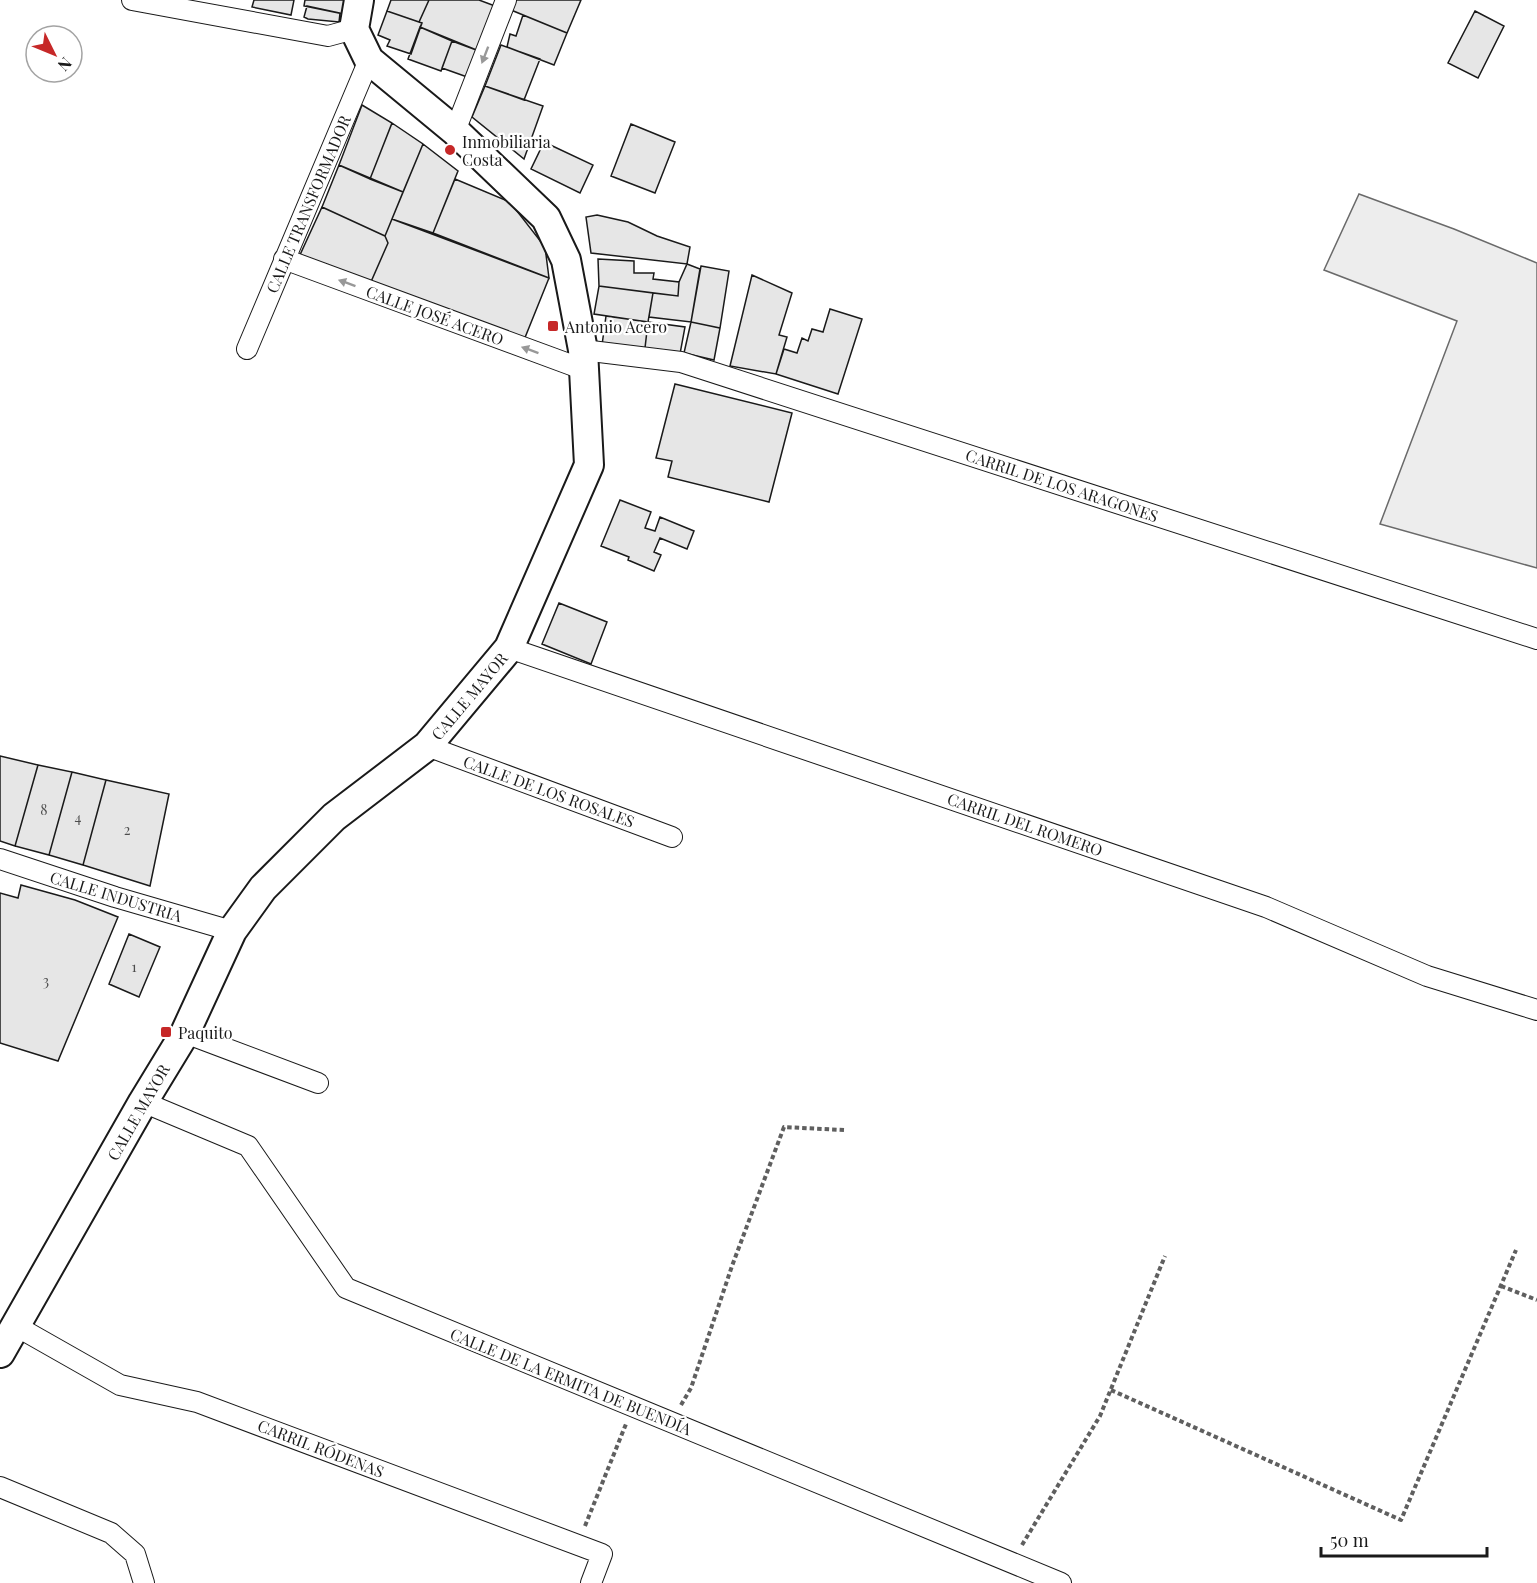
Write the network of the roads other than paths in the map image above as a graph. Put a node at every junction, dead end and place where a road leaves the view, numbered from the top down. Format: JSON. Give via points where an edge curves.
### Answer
{"nodes":[{"id":1,"x":132,"y":0,"type":"edge"},
{"id":2,"x":359,"y":0,"type":"edge"},
{"id":3,"x":506,"y":0,"type":"edge"},
{"id":4,"x":153,"y":2,"type":"edge"},
{"id":5,"x":354,"y":29,"type":"junction"},
{"id":6,"x":369,"y":60,"type":"junction"},
{"id":7,"x":455,"y":131,"type":"junction"},
{"id":8,"x":284,"y":259,"type":"junction"},
{"id":9,"x":247,"y":349,"type":"dead end"},
{"id":10,"x":584,"y":360,"type":"junction"},
{"id":11,"x":1537,"y":639,"type":"edge"},
{"id":12,"x":509,"y":648,"type":"junction"},
{"id":13,"x":427,"y":746,"type":"junction"},
{"id":14,"x":672,"y":837,"type":"dead end"},
{"id":15,"x":0,"y":859,"type":"edge"},
{"id":16,"x":232,"y":931,"type":"junction"},
{"id":17,"x":1537,"y":1010,"type":"edge"},
{"id":18,"x":185,"y":1033,"type":"junction"},
{"id":19,"x":318,"y":1083,"type":"dead end"},
{"id":20,"x":143,"y":1102,"type":"junction"},
{"id":21,"x":15,"y":1326,"type":"junction"},
{"id":22,"x":0,"y":1353,"type":"edge"},
{"id":23,"x":0,"y":1486,"type":"edge"},
{"id":24,"x":144,"y":1583,"type":"edge"},
{"id":25,"x":591,"y":1583,"type":"edge"},
{"id":26,"x":1061,"y":1583,"type":"edge"}],
"edges":[{"from":1,"to":4,"type":"street"},
{"from":2,"to":5,"type":"street"},
{"from":3,"to":7,"type":"street","one_way":true},
{"from":4,"to":5,"type":"street","via":[[328,36]]},
{"from":5,"to":6,"type":"street","name":"CALLE MAYOR"},
{"from":6,"to":7,"type":"street","name":"CALLE MAYOR"},
{"from":6,"to":8,"type":"street","name":"CALLE TRANSFORMADOR"},
{"from":7,"to":10,"type":"street","name":"CALLE MAYOR","via":[[546,218],[566,260]]},
{"from":8,"to":9,"type":"street","name":"CALLE TRANSFORMADOR"},
{"from":10,"to":8,"type":"street","name":"CALLE JOSÉ ACERO","one_way":true},
{"from":10,"to":11,"type":"street","name":"CARRIL DE LOS ARAGONES","via":[[681,362]]},
{"from":10,"to":12,"type":"street","name":"CALLE MAYOR","via":[[589,465]]},
{"from":12,"to":13,"type":"street","name":"CALLE MAYOR"},
{"from":12,"to":17,"type":"street","name":"CARRIL DEL ROMERO","via":[[1266,907],[1427,976]]},
{"from":13,"to":14,"type":"street","name":"CALLE DE LOS ROSALES"},
{"from":13,"to":16,"type":"street","name":"CALLE MAYOR","via":[[334,817],[263,888]]},
{"from":15,"to":16,"type":"street","name":"CALLE INDUSTRIA"},
{"from":16,"to":18,"type":"street","name":"CALLE MAYOR"},
{"from":18,"to":19,"type":"street"},
{"from":18,"to":20,"type":"street","name":"CALLE MAYOR"},
{"from":20,"to":21,"type":"street","name":"CALLE MAYOR"},
{"from":20,"to":26,"type":"street","name":"CALLE DE LA ERMITA DE BUENDÍA","via":[[248,1146],[346,1288]]},
{"from":21,"to":22,"type":"street","name":"CALLE MAYOR"},
{"from":21,"to":25,"type":"street","name":"CARRIL RÓDENAS","via":[[120,1385],[197,1402],[602,1554]]},
{"from":23,"to":24,"type":"street","via":[[111,1533],[135,1554]]}]}
